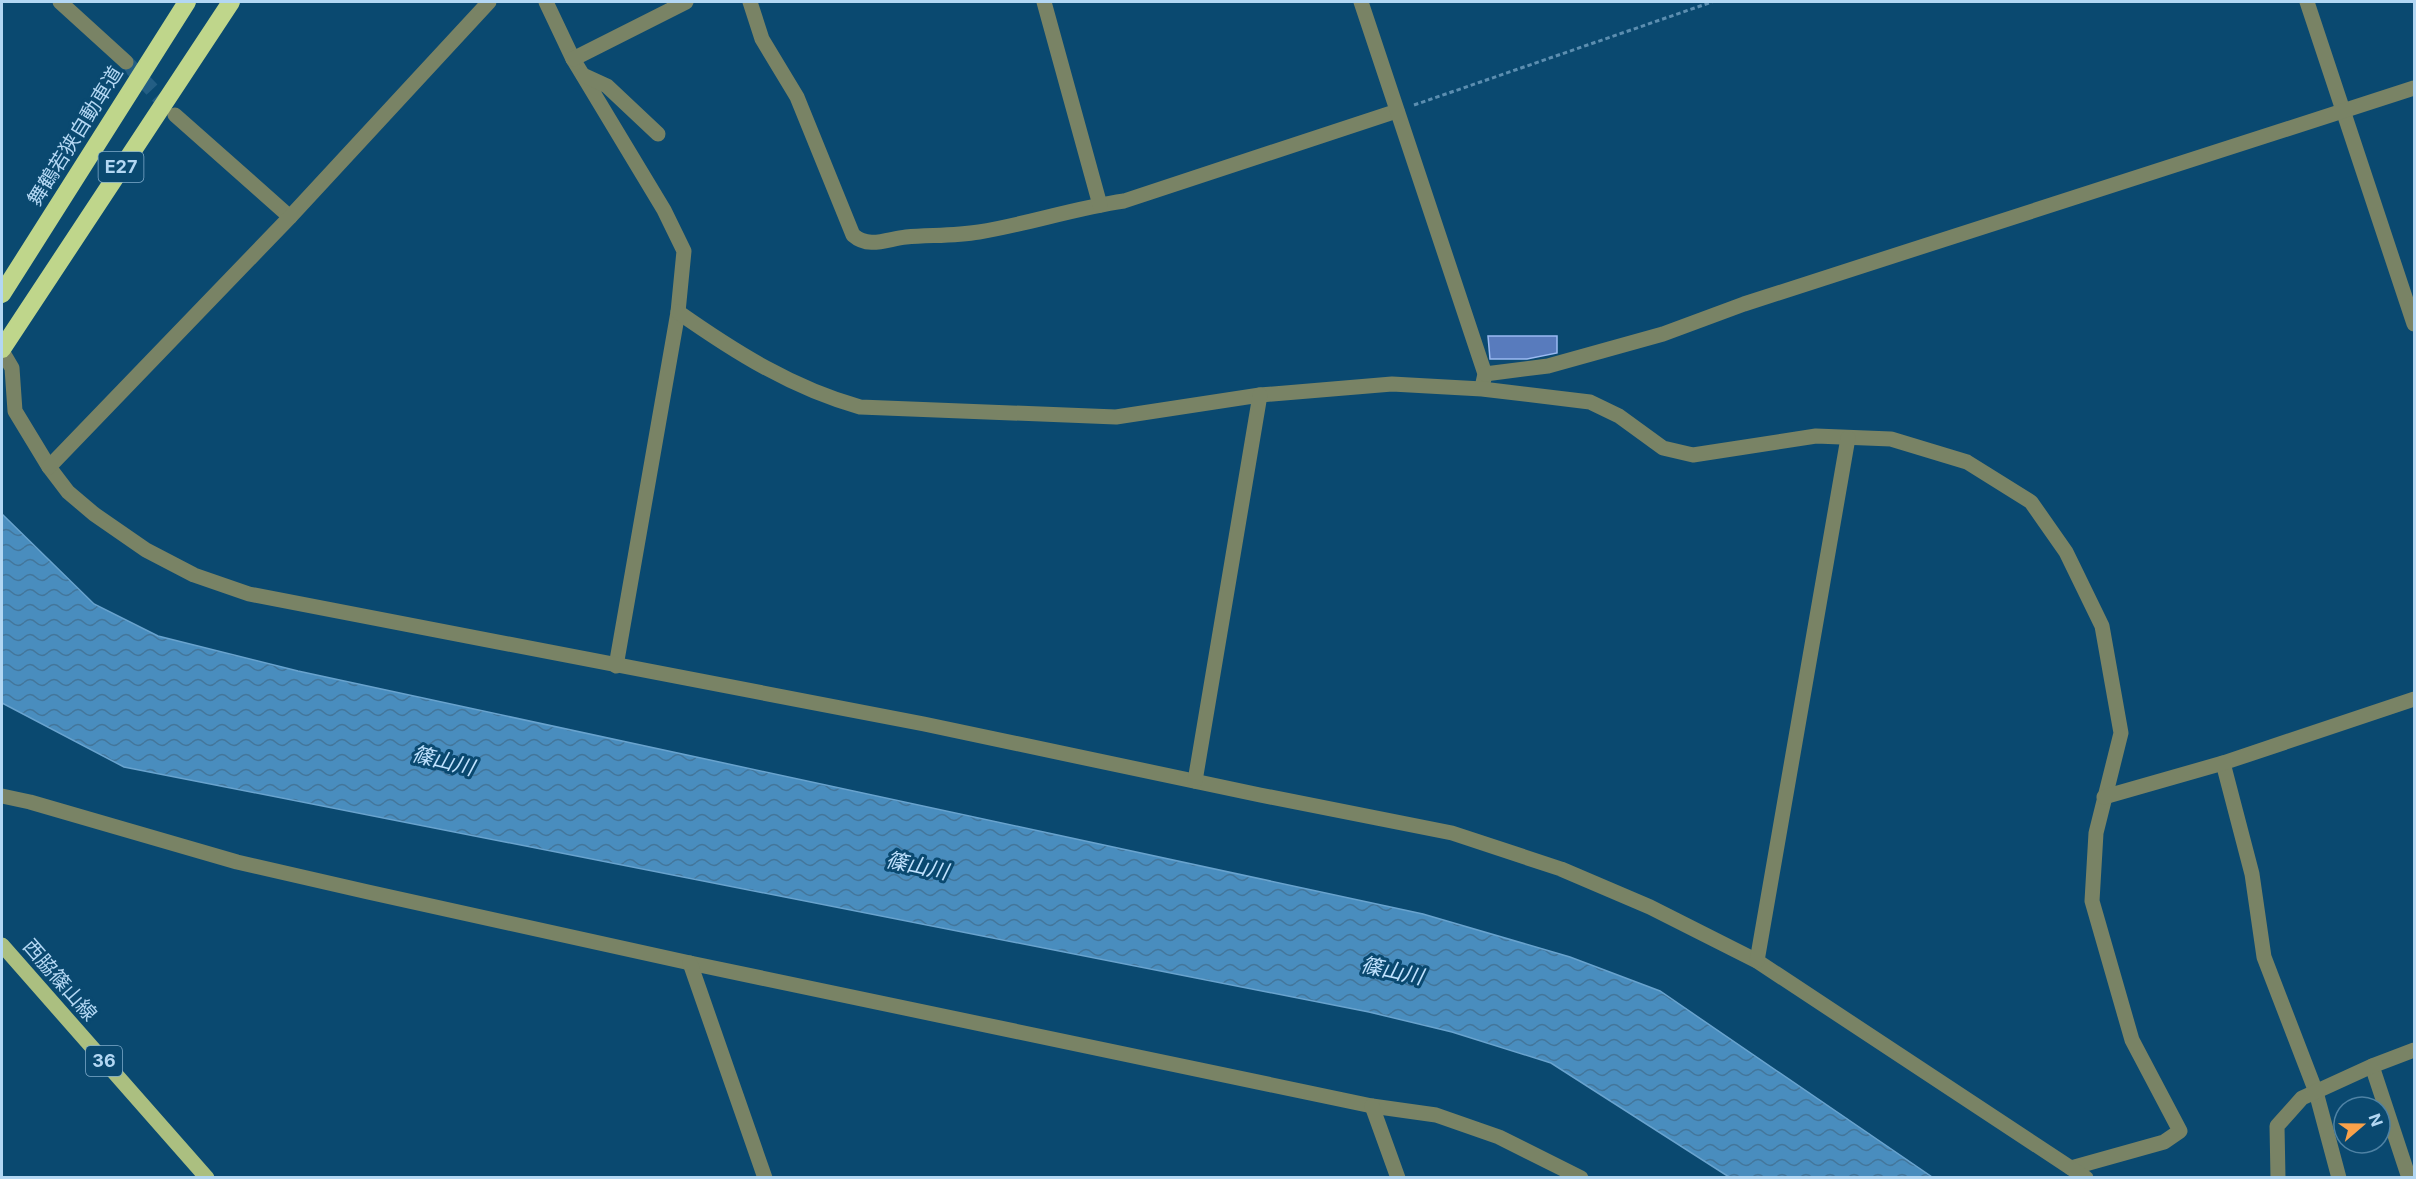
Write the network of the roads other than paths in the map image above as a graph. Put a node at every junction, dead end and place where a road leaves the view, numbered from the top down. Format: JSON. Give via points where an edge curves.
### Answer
{"nodes":[{"id":1,"x":60,"y":2,"type":"edge"},
{"id":2,"x":187,"y":2,"type":"edge"},
{"id":3,"x":231,"y":2,"type":"edge"},
{"id":4,"x":489,"y":2,"type":"edge"},
{"id":5,"x":546,"y":2,"type":"edge"},
{"id":6,"x":686,"y":2,"type":"edge"},
{"id":7,"x":750,"y":2,"type":"edge"},
{"id":8,"x":1044,"y":2,"type":"edge"},
{"id":9,"x":1361,"y":2,"type":"edge"},
{"id":10,"x":2307,"y":2,"type":"edge"},
{"id":11,"x":573,"y":58,"type":"junction"},
{"id":12,"x":126,"y":62,"type":"tunnel mouth"},
{"id":13,"x":583,"y":75,"type":"junction"},
{"id":14,"x":2415,"y":88,"type":"edge"},
{"id":15,"x":1397,"y":111,"type":"junction"},
{"id":16,"x":2343,"y":111,"type":"junction"},
{"id":17,"x":175,"y":115,"type":"tunnel mouth"},
{"id":18,"x":658,"y":134,"type":"dead end"},
{"id":19,"x":1100,"y":205,"type":"junction"},
{"id":20,"x":290,"y":218,"type":"junction"},
{"id":21,"x":2,"y":294,"type":"edge"},
{"id":22,"x":678,"y":312,"type":"junction"},
{"id":23,"x":2415,"y":324,"type":"edge"},
{"id":24,"x":2,"y":350,"type":"edge"},
{"id":25,"x":1484,"y":382,"type":"junction"},
{"id":26,"x":1260,"y":395,"type":"junction"},
{"id":27,"x":1848,"y":438,"type":"junction"},
{"id":28,"x":49,"y":467,"type":"junction"},
{"id":29,"x":616,"y":666,"type":"junction"},
{"id":30,"x":2415,"y":699,"type":"edge"},
{"id":31,"x":2223,"y":763,"type":"junction"},
{"id":32,"x":1195,"y":781,"type":"junction"},
{"id":33,"x":2,"y":796,"type":"edge"},
{"id":34,"x":2104,"y":797,"type":"junction"},
{"id":35,"x":2,"y":945,"type":"edge"},
{"id":36,"x":1757,"y":961,"type":"junction"},
{"id":37,"x":690,"y":963,"type":"junction"},
{"id":38,"x":2415,"y":1050,"type":"edge"},
{"id":39,"x":2372,"y":1066,"type":"junction"},
{"id":40,"x":2316,"y":1092,"type":"junction"},
{"id":41,"x":1372,"y":1106,"type":"junction"},
{"id":42,"x":2071,"y":1168,"type":"junction"},
{"id":43,"x":207,"y":1178,"type":"edge"},
{"id":44,"x":765,"y":1178,"type":"edge"},
{"id":45,"x":1398,"y":1178,"type":"edge"},
{"id":46,"x":1581,"y":1178,"type":"edge"},
{"id":47,"x":2086,"y":1178,"type":"edge"},
{"id":48,"x":2278,"y":1178,"type":"edge"},
{"id":49,"x":2339,"y":1178,"type":"edge"},
{"id":50,"x":2409,"y":1178,"type":"edge"}],
"edges":[{"from":1,"to":12,"type":"street"},
{"from":2,"to":21,"type":"highway","name":"舞鶴若狭自動車道","number":"E27"},
{"from":3,"to":24,"type":"highway","number":"E27"},
{"from":4,"to":20,"type":"street"},
{"from":5,"to":11,"type":"street"},
{"from":6,"to":11,"type":"street"},
{"from":7,"to":19,"type":"street","via":[[762,39],[797,97],[853,235],[860,241],[979,232]]},
{"from":8,"to":19,"type":"street"},
{"from":9,"to":15,"type":"street"},
{"from":10,"to":16,"type":"street"},
{"from":11,"to":13,"type":"street"},
{"from":13,"to":18,"type":"street","via":[[607,86]]},
{"from":13,"to":22,"type":"street","via":[[664,210],[684,251]]},
{"from":14,"to":16,"type":"street"},
{"from":15,"to":19,"type":"street","via":[[1124,201]]},
{"from":15,"to":25,"type":"street"},
{"from":16,"to":23,"type":"street"},
{"from":16,"to":25,"type":"street","via":[[1744,304],[1663,334]]},
{"from":17,"to":20,"type":"street"},
{"from":20,"to":28,"type":"street"},
{"from":22,"to":26,"type":"street","via":[[787,380],[860,407],[1116,417]]},
{"from":22,"to":29,"type":"street"},
{"from":24,"to":28,"type":"street","via":[[12,368],[15,411]]},
{"from":25,"to":26,"type":"street","via":[[1392,384]]},
{"from":25,"to":27,"type":"street","via":[[1590,402],[1619,416],[1663,448],[1693,455],[1816,436]]},
{"from":26,"to":32,"type":"street"},
{"from":27,"to":34,"type":"street","via":[[1891,439],[1967,462],[2031,502],[2037,510],[2066,552],[2102,626],[2121,733]]},
{"from":27,"to":36,"type":"street"},
{"from":28,"to":29,"type":"street","via":[[68,492],[94,514],[146,550],[194,575],[249,594]]},
{"from":29,"to":32,"type":"street","via":[[924,724]]},
{"from":30,"to":31,"type":"street"},
{"from":31,"to":34,"type":"street"},
{"from":31,"to":40,"type":"street","via":[[2252,874],[2264,957]]},
{"from":32,"to":36,"type":"street","via":[[1452,833],[1561,869],[1650,907]]},
{"from":33,"to":37,"type":"street","via":[[237,862]]},
{"from":34,"to":42,"type":"street","via":[[2096,833],[2092,901],[2132,1040],[2180,1131],[2164,1142]]},
{"from":35,"to":43,"type":"main road","name":"西脇篠山線","number":"36"},
{"from":36,"to":42,"type":"street"},
{"from":37,"to":41,"type":"street"},
{"from":37,"to":44,"type":"street"},
{"from":38,"to":39,"type":"street"},
{"from":39,"to":40,"type":"street"},
{"from":39,"to":50,"type":"street"},
{"from":40,"to":48,"type":"street","via":[[2302,1098],[2277,1126]]},
{"from":40,"to":49,"type":"street"},
{"from":41,"to":45,"type":"street"},
{"from":41,"to":46,"type":"street","via":[[1436,1115],[1499,1137]]},
{"from":42,"to":47,"type":"street"}]}
